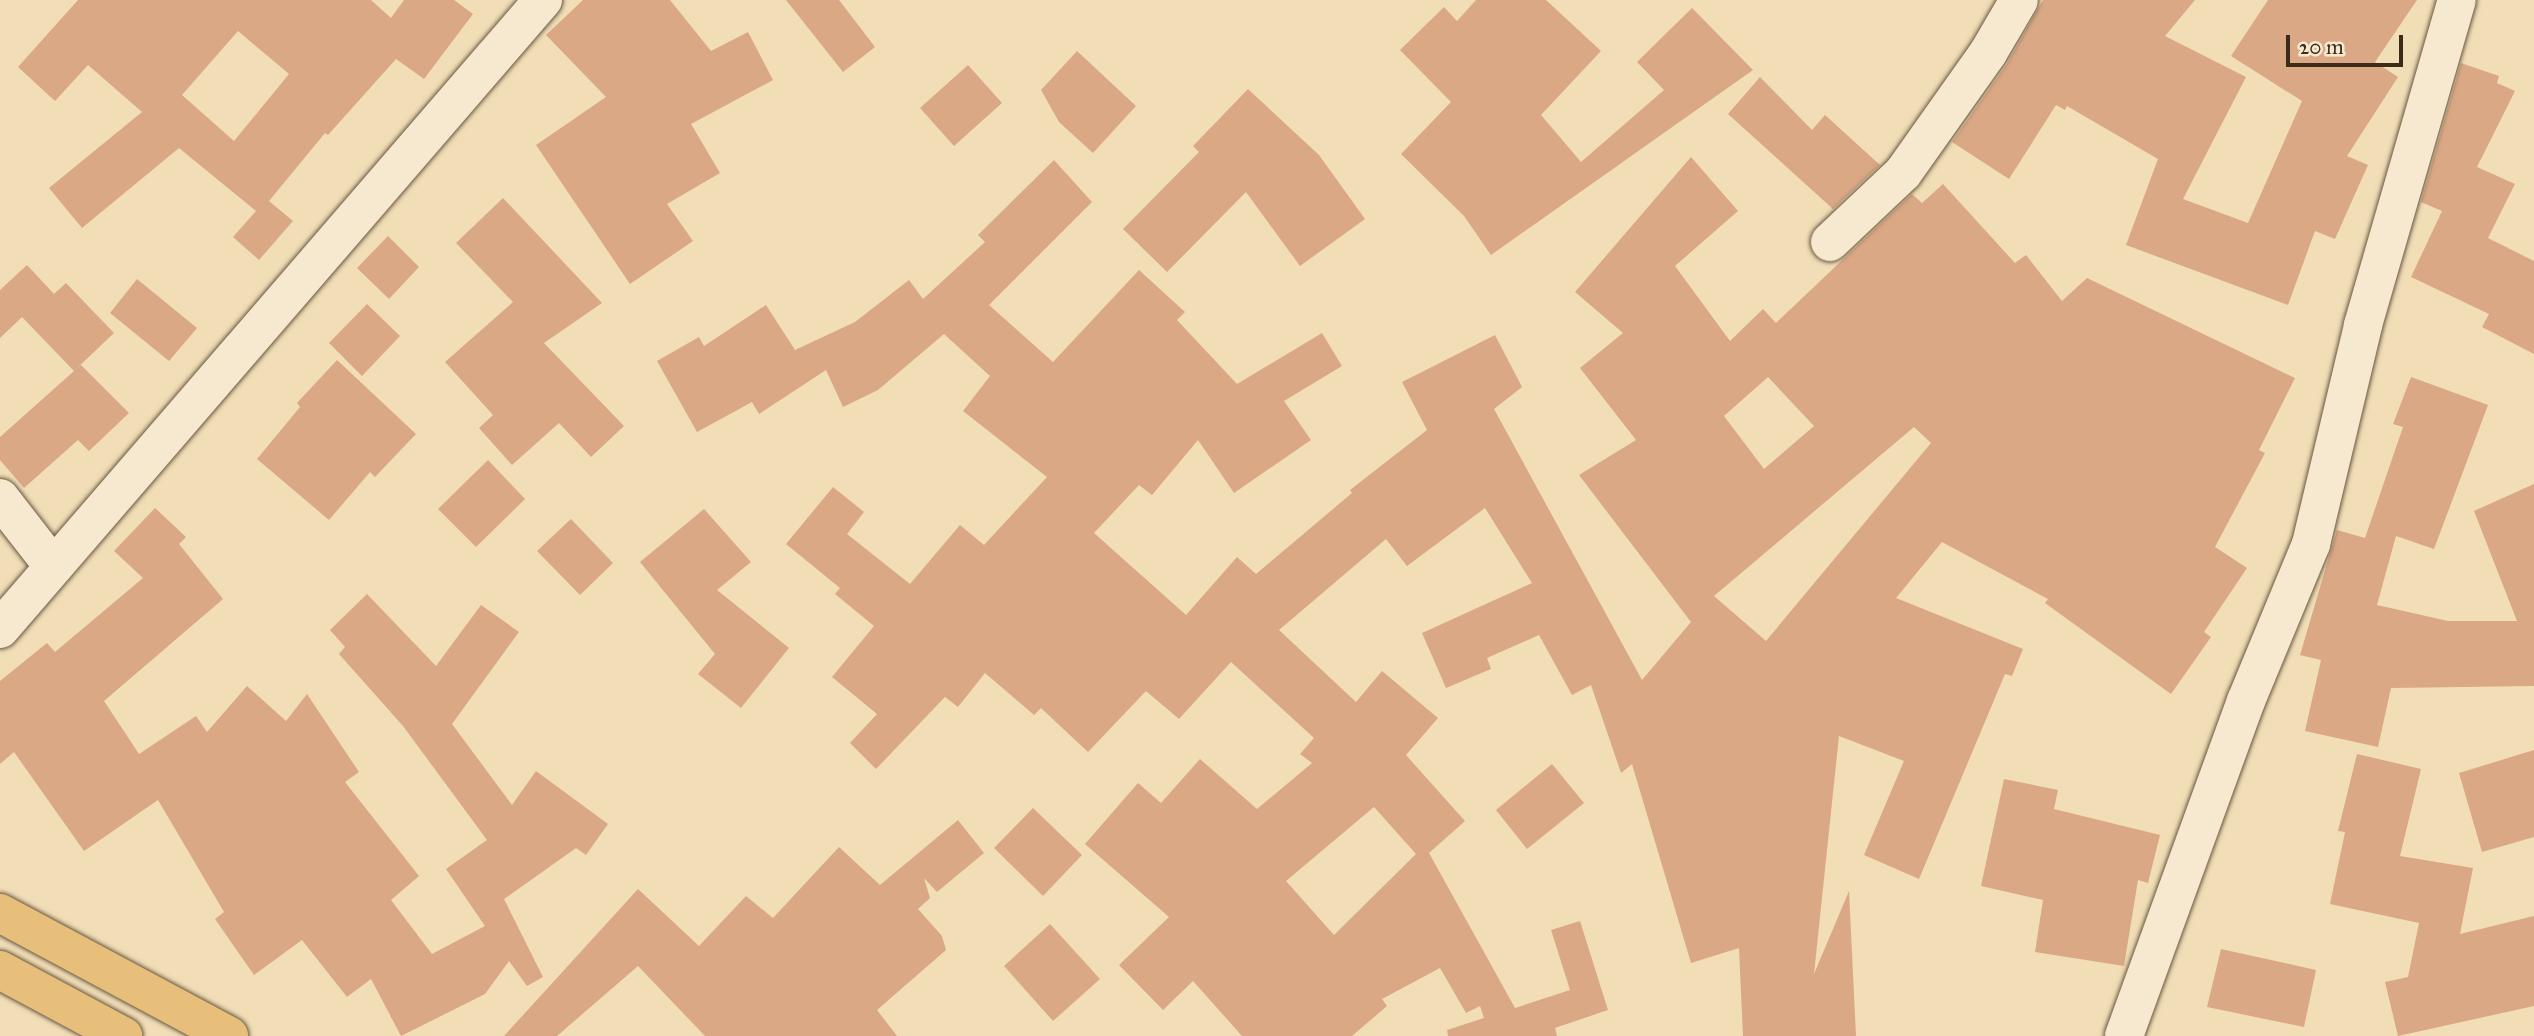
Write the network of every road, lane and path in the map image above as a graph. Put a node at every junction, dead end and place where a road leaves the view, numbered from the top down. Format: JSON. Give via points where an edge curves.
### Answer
{"nodes":[{"id":1,"x":542,"y":0,"type":"edge"},
{"id":2,"x":2018,"y":0,"type":"edge"},
{"id":3,"x":2457,"y":0,"type":"edge"},
{"id":4,"x":1830,"y":242,"type":"dead end"},
{"id":5,"x":0,"y":498,"type":"edge"},
{"id":6,"x":53,"y":566,"type":"junction"},
{"id":7,"x":0,"y":629,"type":"edge"},
{"id":8,"x":0,"y":913,"type":"edge"},
{"id":9,"x":0,"y":970,"type":"edge"},
{"id":10,"x":123,"y":1036,"type":"edge"},
{"id":11,"x":229,"y":1036,"type":"edge"},
{"id":12,"x":2124,"y":1036,"type":"edge"}],
"edges":[{"from":1,"to":6,"type":"street"},
{"from":2,"to":4,"type":"street","via":[[1988,53],[1903,173]]},
{"from":3,"to":12,"type":"street","via":[[2363,325],[2311,544],[2246,701]]},
{"from":5,"to":6,"type":"street"},
{"from":6,"to":7,"type":"street"},
{"from":8,"to":11,"type":"main road"},
{"from":9,"to":10,"type":"main road"}]}
